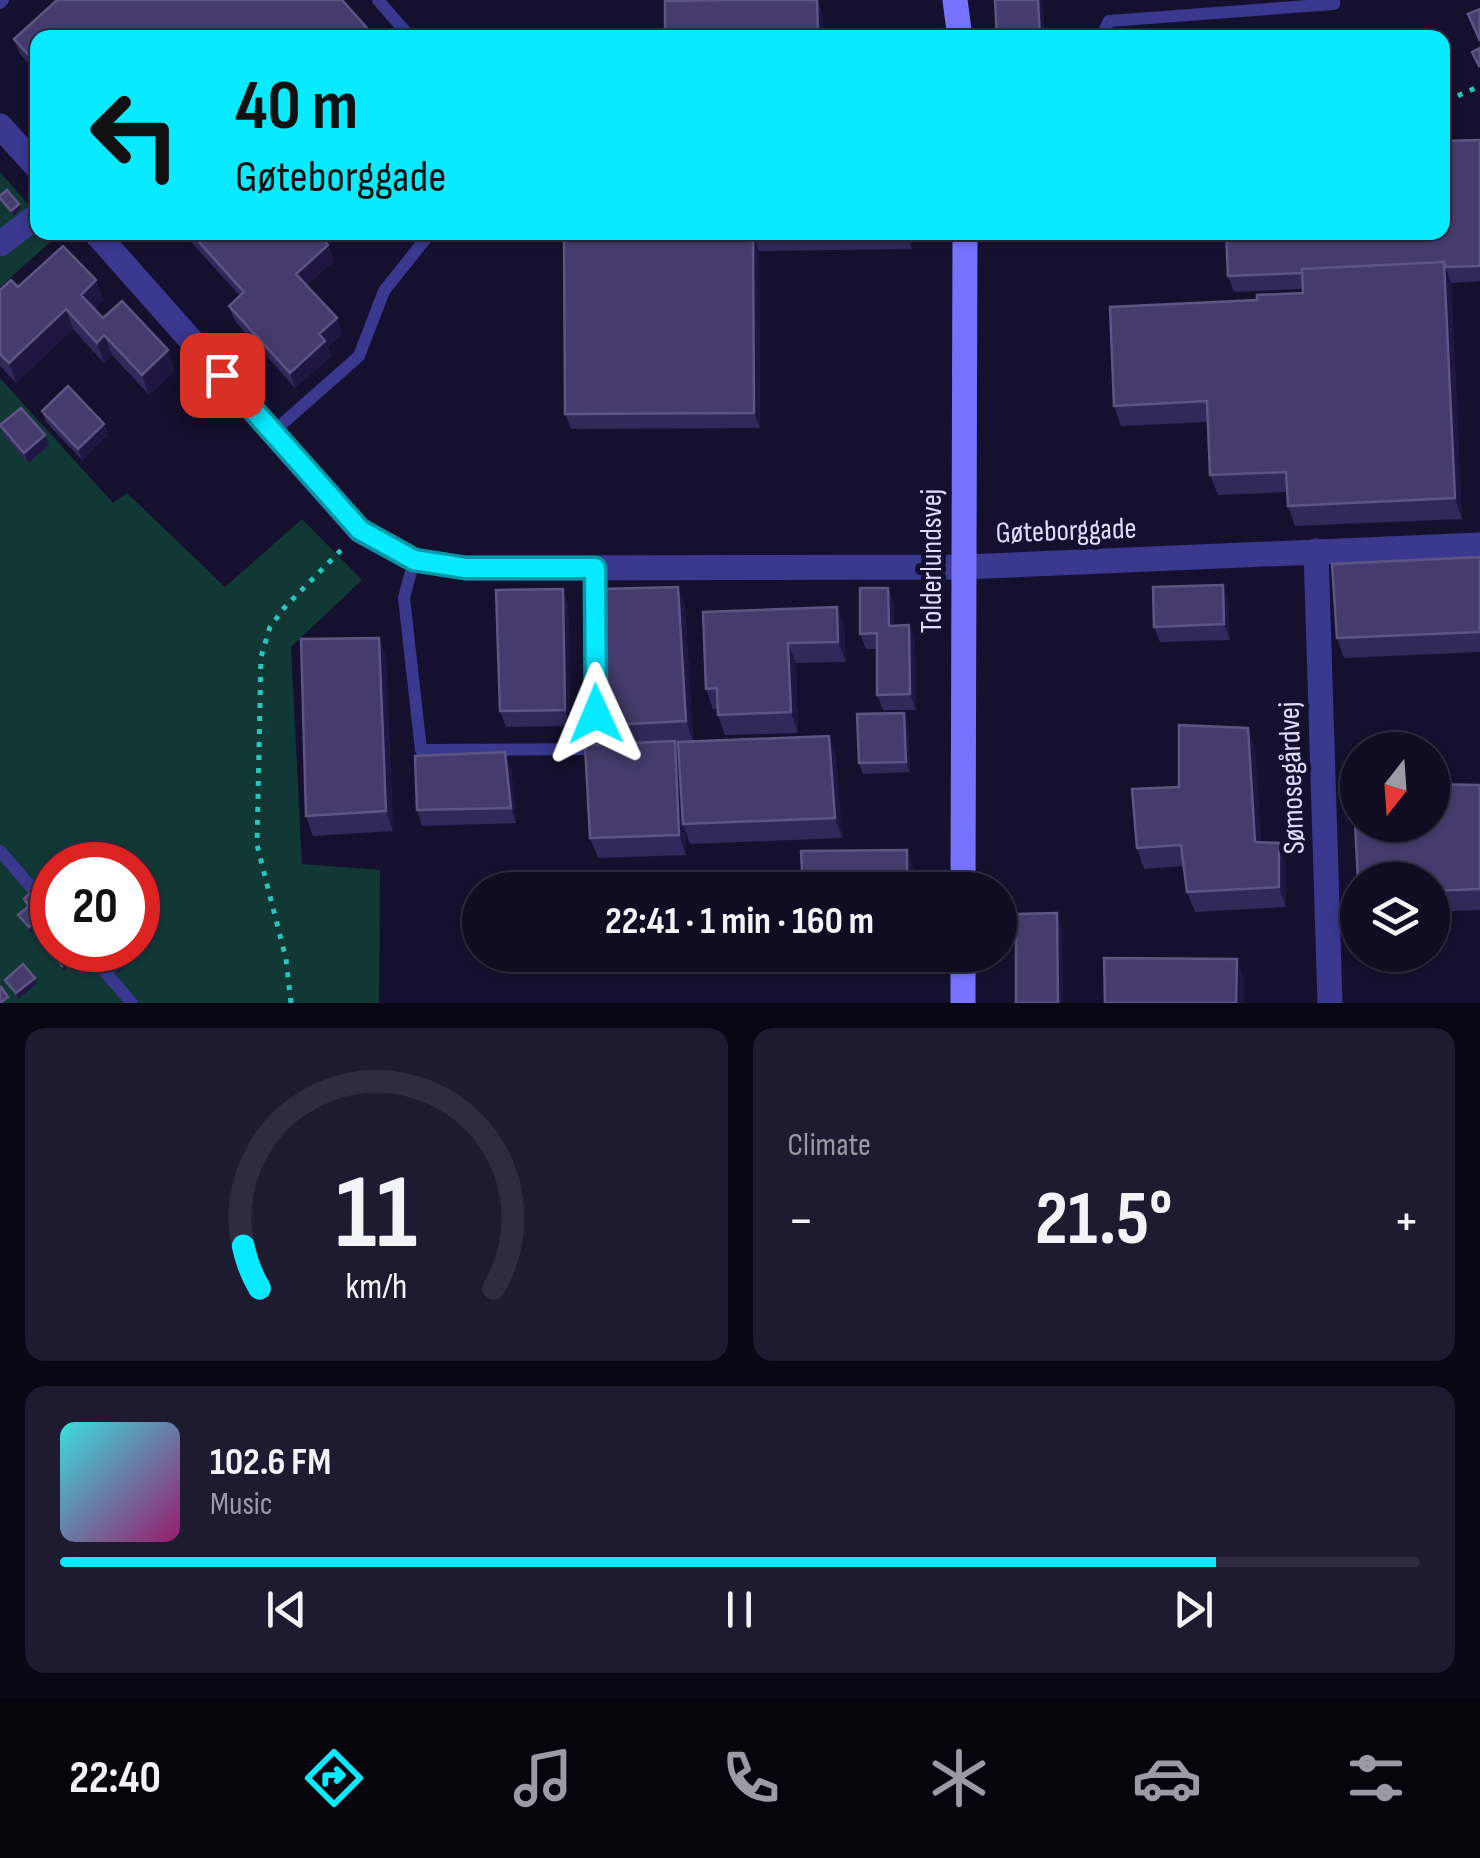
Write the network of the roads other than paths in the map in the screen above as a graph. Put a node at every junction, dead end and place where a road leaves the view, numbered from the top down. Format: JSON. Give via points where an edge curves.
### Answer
{"nodes":[{"id":1,"x":378,"y":0,"type":"edge"},
{"id":2,"x":955,"y":0,"type":"edge"},
{"id":3,"x":1334,"y":0,"type":"edge"},
{"id":4,"x":404,"y":30,"type":"edge"},
{"id":5,"x":959,"y":30,"type":"edge"},
{"id":6,"x":1105,"y":30,"type":"edge"},
{"id":7,"x":0,"y":126,"type":"edge"},
{"id":8,"x":30,"y":159,"type":"edge"},
{"id":9,"x":30,"y":221,"type":"edge"},
{"id":10,"x":102,"y":240,"type":"edge"},
{"id":11,"x":425,"y":240,"type":"edge"},
{"id":12,"x":965,"y":240,"type":"edge"},
{"id":13,"x":0,"y":244,"type":"edge"},
{"id":14,"x":273,"y":432,"type":"junction"},
{"id":15,"x":1480,"y":545,"type":"edge"},
{"id":16,"x":1316,"y":552,"type":"junction"},
{"id":17,"x":414,"y":560,"type":"junction"},
{"id":18,"x":963,"y":567,"type":"junction"},
{"id":19,"x":595,"y":568,"type":"junction"},
{"id":20,"x":0,"y":851,"type":"edge"},
{"id":21,"x":963,"y":872,"type":"edge"},
{"id":22,"x":30,"y":886,"type":"edge"},
{"id":23,"x":105,"y":972,"type":"edge"},
{"id":24,"x":963,"y":972,"type":"edge"},
{"id":25,"x":132,"y":1003,"type":"edge"},
{"id":26,"x":963,"y":1003,"type":"edge"},
{"id":27,"x":1330,"y":1003,"type":"edge"}],
"edges":[{"from":1,"to":4,"type":"lane"},
{"from":2,"to":5,"type":"street"},
{"from":3,"to":6,"type":"lane","via":[[1109,21]]},
{"from":7,"to":8,"type":"street"},
{"from":9,"to":13,"type":"street"},
{"from":10,"to":14,"type":"street"},
{"from":11,"to":14,"type":"lane","via":[[384,291],[359,356]]},
{"from":12,"to":18,"type":"street","name":"Tolderlundsvej"},
{"from":14,"to":17,"type":"street","via":[[360,530]]},
{"from":15,"to":16,"type":"street","name":"Gøteborggade"},
{"from":16,"to":18,"type":"street","name":"Gøteborggade"},
{"from":16,"to":27,"type":"street","name":"Sømosegårdvej"},
{"from":17,"to":19,"type":"street","name":"Gøteborggade","via":[[465,568]]},
{"from":17,"to":19,"type":"lane","via":[[404,598],[420,750],[597,749]]},
{"from":18,"to":19,"type":"street","name":"Gøteborggade"},
{"from":18,"to":21,"type":"street","name":"Tolderlundsvej"},
{"from":20,"to":22,"type":"lane"},
{"from":23,"to":25,"type":"lane"},
{"from":24,"to":26,"type":"street"}]}
